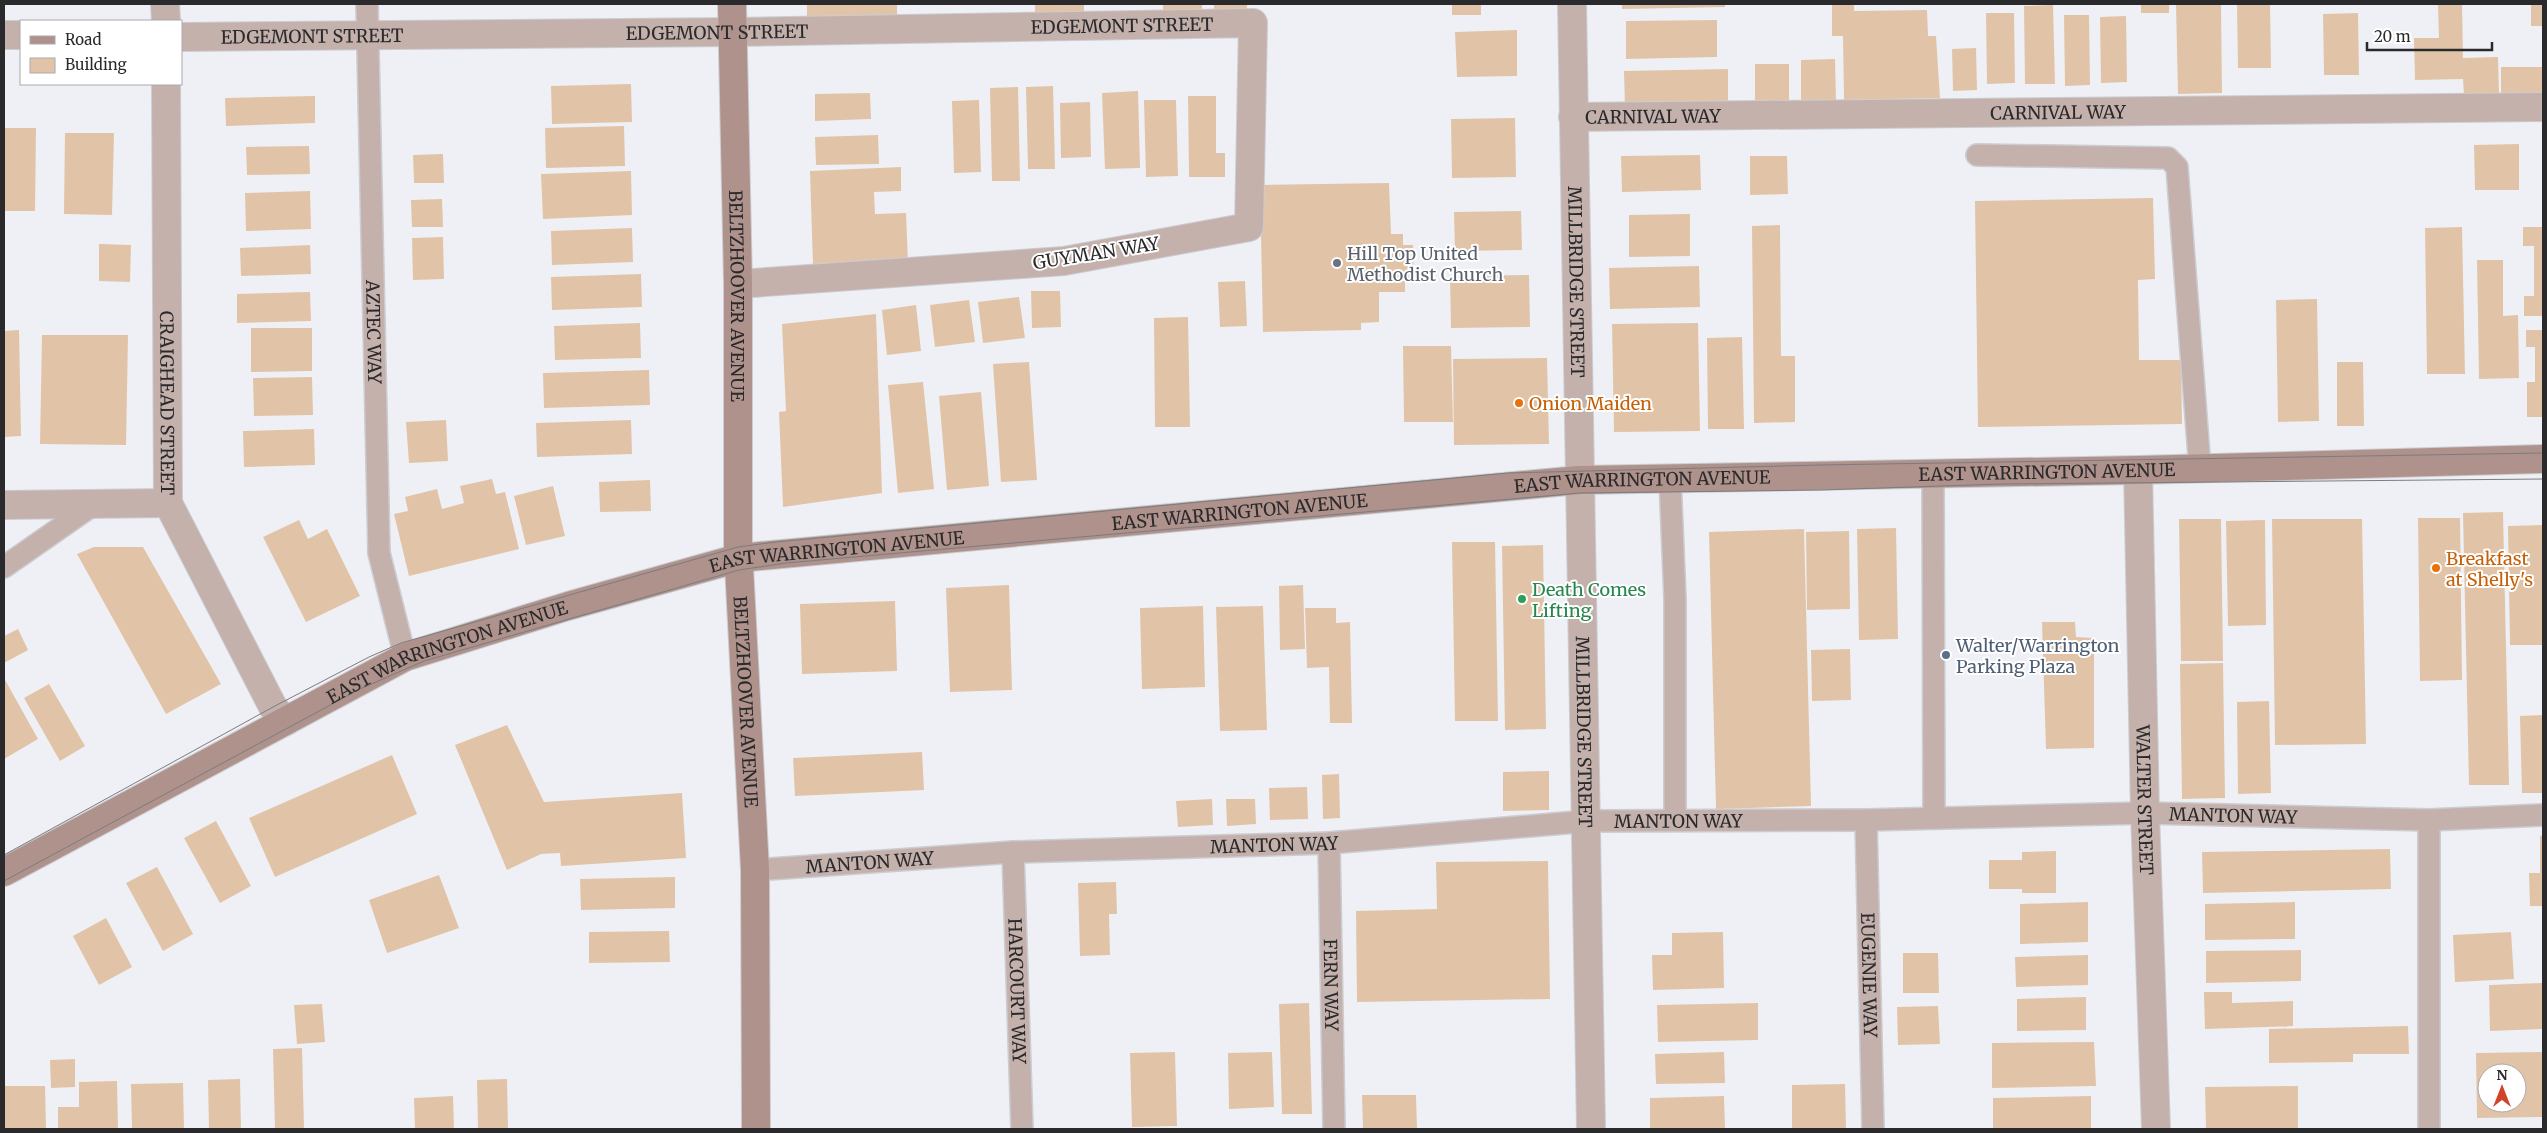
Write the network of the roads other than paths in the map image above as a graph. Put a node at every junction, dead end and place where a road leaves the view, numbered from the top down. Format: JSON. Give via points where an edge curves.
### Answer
{"nodes":[{"id":1,"x":165,"y":4,"type":"edge"},
{"id":2,"x":367,"y":4,"type":"edge"},
{"id":3,"x":732,"y":4,"type":"edge"},
{"id":4,"x":1572,"y":4,"type":"edge"},
{"id":5,"x":166,"y":20,"type":"edge"},
{"id":6,"x":1253,"y":23,"type":"joint"},
{"id":7,"x":732,"y":32,"type":"junction"},
{"id":8,"x":4,"y":34,"type":"edge"},
{"id":9,"x":368,"y":34,"type":"junction"},
{"id":10,"x":20,"y":35,"type":"edge"},
{"id":11,"x":182,"y":37,"type":"edge"},
{"id":12,"x":166,"y":85,"type":"edge"},
{"id":13,"x":2543,"y":107,"type":"edge"},
{"id":14,"x":1573,"y":116,"type":"junction"},
{"id":15,"x":1977,"y":155,"type":"dead end"},
{"id":16,"x":738,"y":284,"type":"junction"},
{"id":17,"x":2543,"y":460,"type":"edge"},
{"id":18,"x":2200,"y":469,"type":"junction"},
{"id":19,"x":2138,"y":470,"type":"junction"},
{"id":20,"x":1933,"y":474,"type":"junction"},
{"id":21,"x":1670,"y":478,"type":"junction"},
{"id":22,"x":1579,"y":480,"type":"junction"},
{"id":23,"x":168,"y":502,"type":"junction"},
{"id":24,"x":4,"y":505,"type":"edge"},
{"id":25,"x":93,"y":505,"type":"junction"},
{"id":26,"x":739,"y":558,"type":"junction"},
{"id":27,"x":4,"y":567,"type":"edge"},
{"id":28,"x":405,"y":657,"type":"junction"},
{"id":29,"x":286,"y":721,"type":"junction"},
{"id":30,"x":2144,"y":813,"type":"junction"},
{"id":31,"x":2543,"y":815,"type":"edge"},
{"id":32,"x":1934,"y":818,"type":"junction"},
{"id":33,"x":1675,"y":820,"type":"junction"},
{"id":34,"x":1866,"y":820,"type":"junction"},
{"id":35,"x":2429,"y":820,"type":"junction"},
{"id":36,"x":1588,"y":821,"type":"junction"},
{"id":37,"x":1329,"y":842,"type":"junction"},
{"id":38,"x":1014,"y":852,"type":"junction"},
{"id":39,"x":755,"y":870,"type":"junction"},
{"id":40,"x":4,"y":872,"type":"edge"},
{"id":41,"x":756,"y":1129,"type":"edge"},
{"id":42,"x":1022,"y":1129,"type":"edge"},
{"id":43,"x":1334,"y":1129,"type":"edge"},
{"id":44,"x":1591,"y":1129,"type":"edge"},
{"id":45,"x":1872,"y":1129,"type":"edge"},
{"id":46,"x":2156,"y":1129,"type":"edge"},
{"id":47,"x":2429,"y":1129,"type":"edge"}],
"edges":[{"from":1,"to":5,"type":"street"},
{"from":2,"to":9,"type":"lane","name":"AZTEC WAY"},
{"from":3,"to":7,"type":"main road","name":"BELTZHOOVER AVENUE"},
{"from":4,"to":14,"type":"street","name":"MILLBRIDGE STREET"},
{"from":6,"to":7,"type":"street","name":"EDGEMONT STREET"},
{"from":6,"to":16,"type":"street","name":"GUYMAN WAY","via":[[1249,227],[1064,261]]},
{"from":7,"to":9,"type":"street","name":"EDGEMONT STREET"},
{"from":7,"to":16,"type":"main road","name":"BELTZHOOVER AVENUE"},
{"from":8,"to":10,"type":"street"},
{"from":9,"to":11,"type":"street","name":"EDGEMONT STREET"},
{"from":9,"to":28,"type":"lane","name":"AZTEC WAY","via":[[379,553]]},
{"from":12,"to":23,"type":"street","name":"CRAIGHEAD STREET"},
{"from":13,"to":14,"type":"street","name":"CARNIVAL WAY"},
{"from":14,"to":22,"type":"street","name":"MILLBRIDGE STREET"},
{"from":15,"to":18,"type":"lane","via":[[2168,158],[2177,167]]},
{"from":16,"to":26,"type":"main road","name":"BELTZHOOVER AVENUE"},
{"from":17,"to":18,"type":"main road","name":"EAST WARRINGTON AVENUE"},
{"from":18,"to":19,"type":"main road","name":"EAST WARRINGTON AVENUE"},
{"from":19,"to":20,"type":"main road","name":"EAST WARRINGTON AVENUE"},
{"from":19,"to":30,"type":"street","name":"WALTER STREET"},
{"from":20,"to":21,"type":"main road","name":"EAST WARRINGTON AVENUE"},
{"from":20,"to":32,"type":"lane"},
{"from":21,"to":22,"type":"main road","name":"EAST WARRINGTON AVENUE"},
{"from":21,"to":33,"type":"lane","via":[[1675,599]]},
{"from":22,"to":26,"type":"main road","name":"EAST WARRINGTON AVENUE"},
{"from":22,"to":36,"type":"street","name":"MILLBRIDGE STREET"},
{"from":23,"to":25,"type":"street"},
{"from":23,"to":29,"type":"street","name":"CRAIGHEAD STREET","via":[[273,707]]},
{"from":24,"to":25,"type":"street"},
{"from":25,"to":27,"type":"lane"},
{"from":26,"to":28,"type":"main road","name":"EAST WARRINGTON AVENUE","via":[[568,606]]},
{"from":26,"to":39,"type":"main road","name":"BELTZHOOVER AVENUE"},
{"from":28,"to":29,"type":"main road","name":"EAST WARRINGTON AVENUE"},
{"from":29,"to":40,"type":"main road","name":"EAST WARRINGTON AVENUE"},
{"from":30,"to":32,"type":"lane","name":"MANTON WAY"},
{"from":30,"to":35,"type":"lane","name":"MANTON WAY"},
{"from":30,"to":46,"type":"street","name":"WALTER STREET"},
{"from":31,"to":35,"type":"lane","name":"MANTON WAY"},
{"from":32,"to":34,"type":"lane","name":"MANTON WAY"},
{"from":33,"to":34,"type":"lane","name":"MANTON WAY"},
{"from":33,"to":36,"type":"lane","name":"MANTON WAY"},
{"from":34,"to":45,"type":"lane","name":"EUGENIE WAY"},
{"from":35,"to":47,"type":"lane"},
{"from":36,"to":37,"type":"lane","name":"MANTON WAY"},
{"from":36,"to":44,"type":"street","name":"MILLBRIDGE STREET"},
{"from":37,"to":38,"type":"lane","name":"MANTON WAY"},
{"from":37,"to":43,"type":"lane","name":"FERN WAY"},
{"from":38,"to":39,"type":"lane","name":"MANTON WAY"},
{"from":38,"to":42,"type":"lane","name":"HARCOURT WAY"},
{"from":39,"to":41,"type":"main road","name":"BELTZHOOVER AVENUE"}]}
